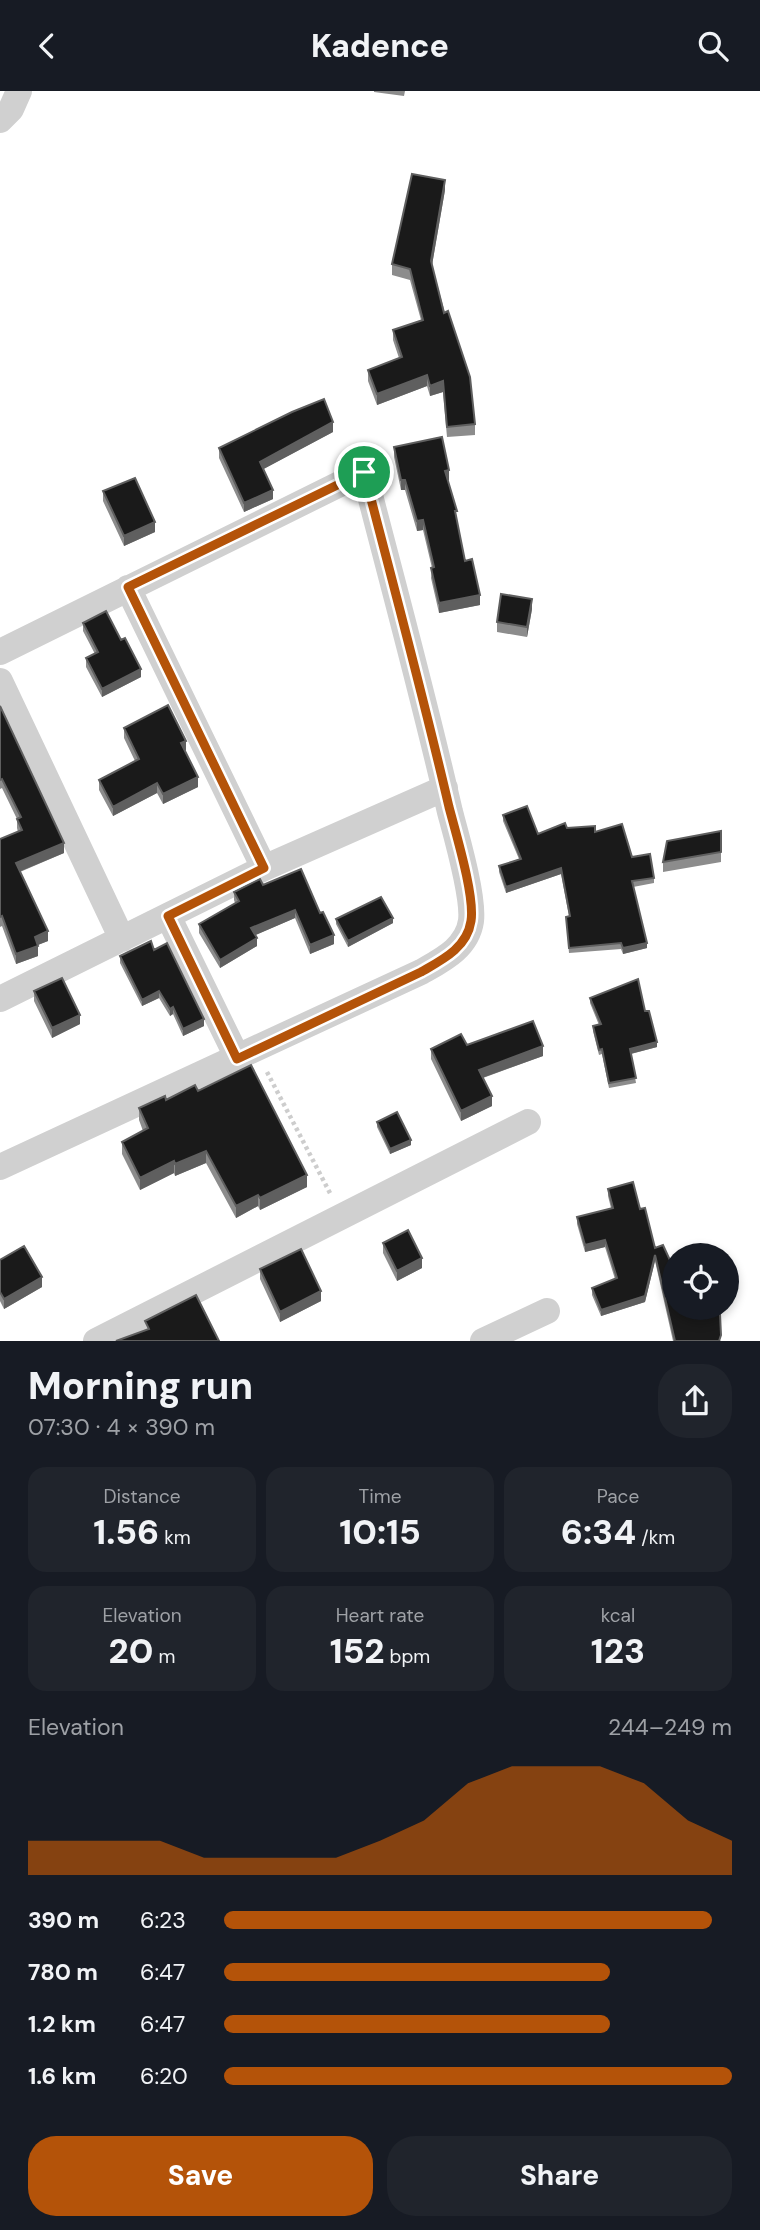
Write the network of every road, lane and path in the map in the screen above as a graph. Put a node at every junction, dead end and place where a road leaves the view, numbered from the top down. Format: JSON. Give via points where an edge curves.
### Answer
{"nodes":[{"id":1,"x":19,"y":91,"type":"edge"},
{"id":2,"x":0,"y":120,"type":"edge"},
{"id":3,"x":128,"y":587,"type":"junction"},
{"id":4,"x":0,"y":652,"type":"edge"},
{"id":5,"x":0,"y":681,"type":"edge"},
{"id":6,"x":445,"y":788,"type":"junction"},
{"id":7,"x":264,"y":868,"type":"junction"},
{"id":8,"x":168,"y":916,"type":"junction"},
{"id":9,"x":122,"y":939,"type":"junction"},
{"id":10,"x":0,"y":999,"type":"edge"},
{"id":11,"x":246,"y":1055,"type":"junction"},
{"id":12,"x":528,"y":1122,"type":"dead end"},
{"id":13,"x":0,"y":1167,"type":"edge"},
{"id":14,"x":343,"y":1217,"type":"junction"},
{"id":15,"x":547,"y":1311,"type":"dead end"},
{"id":16,"x":96,"y":1341,"type":"edge"},
{"id":17,"x":484,"y":1341,"type":"edge"}],
"edges":[{"from":1,"to":2,"type":"street"},
{"from":3,"to":4,"type":"street"},
{"from":3,"to":6,"type":"street","via":[[364,472]]},
{"from":3,"to":7,"type":"street"},
{"from":5,"to":9,"type":"street"},
{"from":6,"to":7,"type":"street"},
{"from":6,"to":11,"type":"street","via":[[468,894],[471,921],[464,941],[421,972]]},
{"from":7,"to":8,"type":"street"},
{"from":8,"to":9,"type":"street"},
{"from":8,"to":11,"type":"street"},
{"from":9,"to":10,"type":"street"},
{"from":11,"to":13,"type":"street"},
{"from":11,"to":14,"type":"path"},
{"from":12,"to":14,"type":"street"},
{"from":14,"to":16,"type":"street"},
{"from":15,"to":17,"type":"street"}]}
